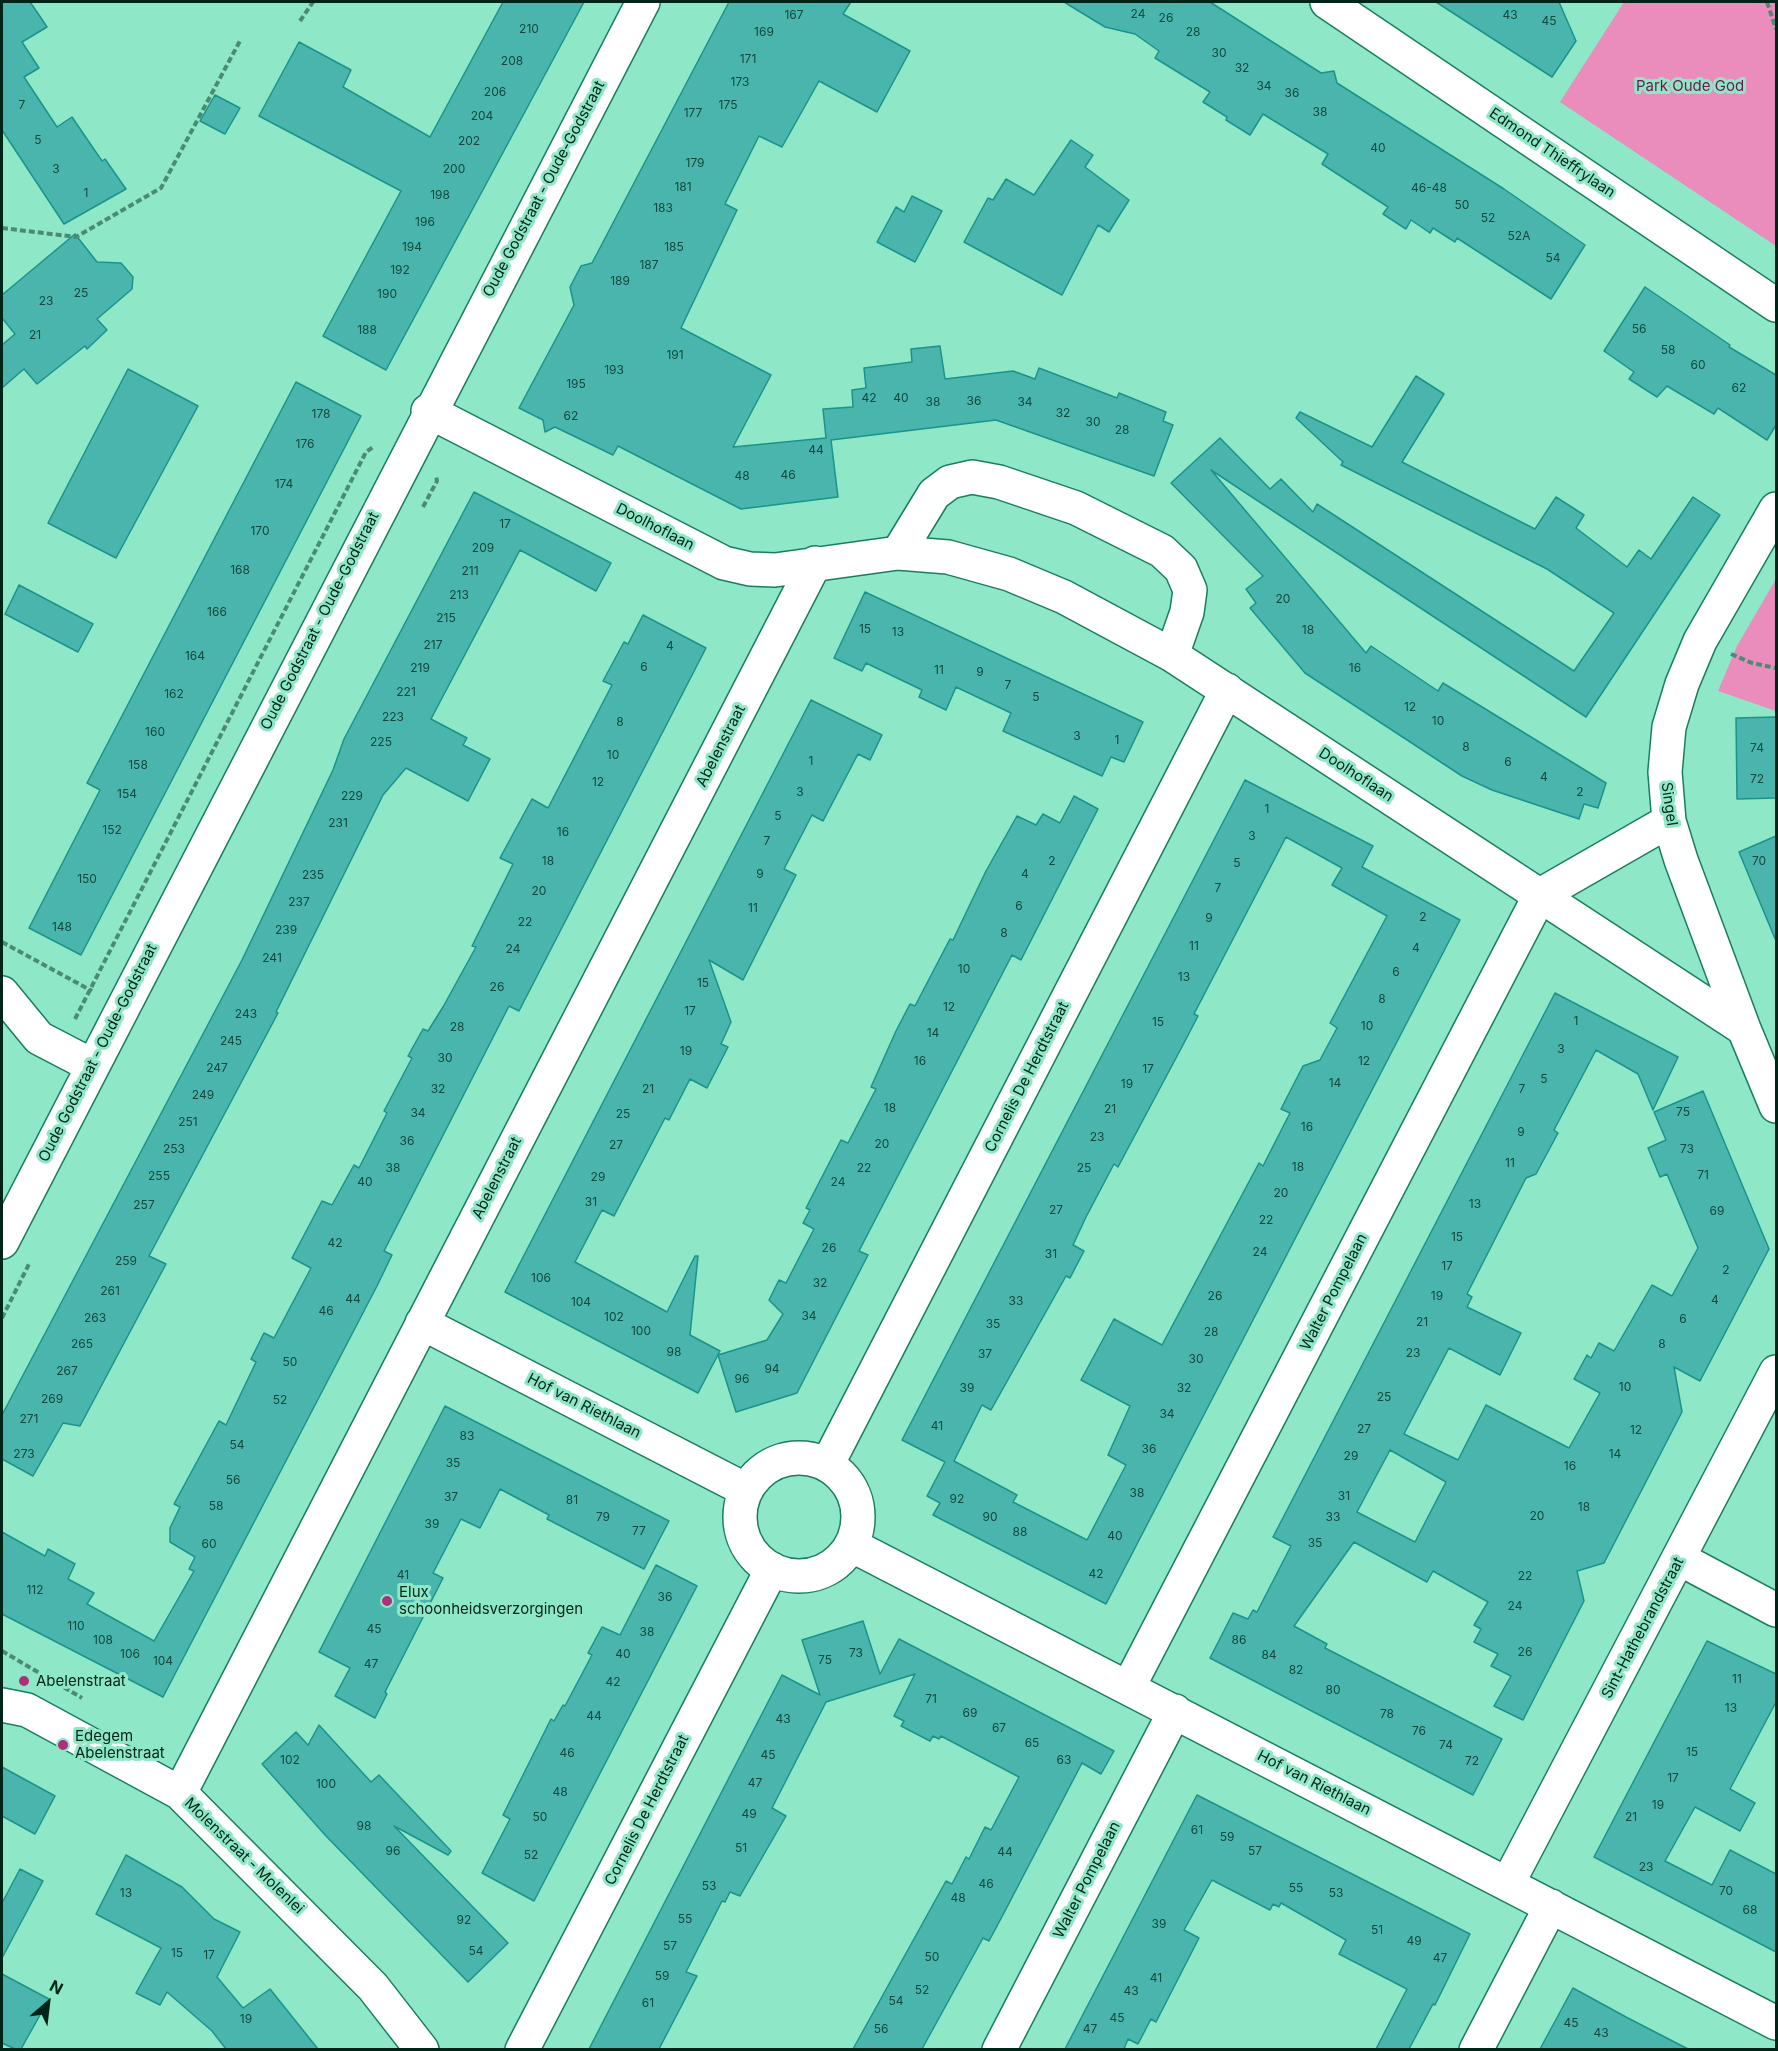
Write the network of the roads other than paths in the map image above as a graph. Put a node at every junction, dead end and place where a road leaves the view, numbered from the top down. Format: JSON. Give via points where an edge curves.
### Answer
{"nodes":[{"id":1,"x":643,"y":2,"type":"edge"},
{"id":2,"x":1327,"y":2,"type":"edge"},
{"id":3,"x":1776,"y":305,"type":"edge"},
{"id":4,"x":428,"y":411,"type":"junction"},
{"id":5,"x":1776,"y":509,"type":"edge"},
{"id":6,"x":898,"y":553,"type":"junction"},
{"id":7,"x":815,"y":563,"type":"junction"},
{"id":8,"x":1172,"y":656,"type":"junction"},
{"id":9,"x":1227,"y":690,"type":"junction"},
{"id":10,"x":1669,"y":821,"type":"junction"},
{"id":11,"x":1540,"y":895,"type":"junction"},
{"id":12,"x":2,"y":993,"type":"edge"},
{"id":13,"x":1744,"y":1029,"type":"junction"},
{"id":14,"x":91,"y":1065,"type":"junction"},
{"id":15,"x":1776,"y":1106,"type":"edge"},
{"id":16,"x":2,"y":1242,"type":"edge"},
{"id":17,"x":422,"y":1323,"type":"junction"},
{"id":18,"x":1776,"y":1372,"type":"edge"},
{"id":19,"x":827,"y":1465,"type":"junction"},
{"id":20,"x":746,"y":1490,"type":"junction"},
{"id":21,"x":851,"y":1545,"type":"junction"},
{"id":22,"x":1680,"y":1559,"type":"junction"},
{"id":23,"x":772,"y":1569,"type":"junction"},
{"id":24,"x":1776,"y":1610,"type":"edge"},
{"id":25,"x":2,"y":1685,"type":"edge"},
{"id":26,"x":1128,"y":1688,"type":"junction"},
{"id":27,"x":14,"y":1708,"type":"edge"},
{"id":28,"x":1175,"y":1711,"type":"junction"},
{"id":29,"x":180,"y":1793,"type":"junction"},
{"id":30,"x":1508,"y":1883,"type":"junction"},
{"id":31,"x":1551,"y":1906,"type":"junction"},
{"id":32,"x":1776,"y":2023,"type":"edge"},
{"id":33,"x":422,"y":2049,"type":"edge"},
{"id":34,"x":522,"y":2049,"type":"edge"},
{"id":35,"x":999,"y":2049,"type":"edge"},
{"id":36,"x":1476,"y":2049,"type":"edge"}],
"edges":[{"from":1,"to":4,"type":"street","name":"Oude Godstraat - Oude-Godstraat"},
{"from":2,"to":3,"type":"street","name":"Edmond Thieffrylaan"},
{"from":4,"to":7,"type":"street","name":"Doolhoflaan","via":[[724,563],[775,570]]},
{"from":4,"to":14,"type":"street","name":"Oude Godstraat - Oude-Godstraat"},
{"from":5,"to":10,"type":"street","name":"Singel","via":[[1700,641],[1682,684],[1669,727],[1665,772]]},
{"from":6,"to":7,"type":"street","name":"Doolhoflaan"},
{"from":6,"to":8,"type":"street","name":"Doolhoflaan","via":[[948,557],[1009,574],[1095,613]]},
{"from":6,"to":8,"type":"street","via":[[933,494],[950,482],[972,477],[999,482],[1076,507],[1162,550],[1181,568],[1190,590]]},
{"from":7,"to":17,"type":"street","name":"Abelenstraat"},
{"from":8,"to":9,"type":"street","name":"Doolhoflaan"},
{"from":9,"to":11,"type":"street","name":"Doolhoflaan"},
{"from":9,"to":19,"type":"street","name":"Cornelis De Herdtstraat"},
{"from":10,"to":11,"type":"street"},
{"from":10,"to":13,"type":"street","name":"Singel"},
{"from":11,"to":13,"type":"street","name":"Doolhoflaan"},
{"from":11,"to":26,"type":"street","name":"Walter Pompelaan"},
{"from":12,"to":14,"type":"street","via":[[39,1038]]},
{"from":13,"to":15,"type":"street","name":"Singel"},
{"from":14,"to":16,"type":"street","name":"Oude Godstraat - Oude-Godstraat"},
{"from":17,"to":20,"type":"street","name":"Hof van Riethlaan"},
{"from":17,"to":29,"type":"street","name":"Abelenstraat"},
{"from":18,"to":22,"type":"street","name":"Sint-Hathebrandstraat"},
{"from":19,"to":20,"type":"street","via":[[805,1457],[781,1460],[760,1471]]},
{"from":19,"to":21,"type":"street","via":[[847,1483],[858,1509],[858,1527]]},
{"from":20,"to":23,"type":"street","via":[[740,1512],[742,1535],[754,1555]]},
{"from":21,"to":23,"type":"street","via":[[825,1570],[789,1575]]},
{"from":21,"to":26,"type":"street","name":"Hof van Riethlaan"},
{"from":22,"to":24,"type":"street"},
{"from":22,"to":30,"type":"street","name":"Sint-Hathebrandstraat"},
{"from":23,"to":34,"type":"street","name":"Cornelis De Herdtstraat"},
{"from":25,"to":27,"type":"street","name":"Molenstraat - Molenlei"},
{"from":26,"to":28,"type":"street","name":"Hof van Riethlaan"},
{"from":27,"to":29,"type":"street","name":"Molenstraat - Molenlei"},
{"from":28,"to":30,"type":"street","name":"Hof van Riethlaan"},
{"from":28,"to":35,"type":"street","name":"Walter Pompelaan"},
{"from":29,"to":33,"type":"street","name":"Molenstraat - Molenlei","via":[[373,1987]]},
{"from":30,"to":31,"type":"street","name":"Hof van Riethlaan"},
{"from":31,"to":32,"type":"street","name":"Hof van Riethlaan"},
{"from":31,"to":36,"type":"street"}]}
